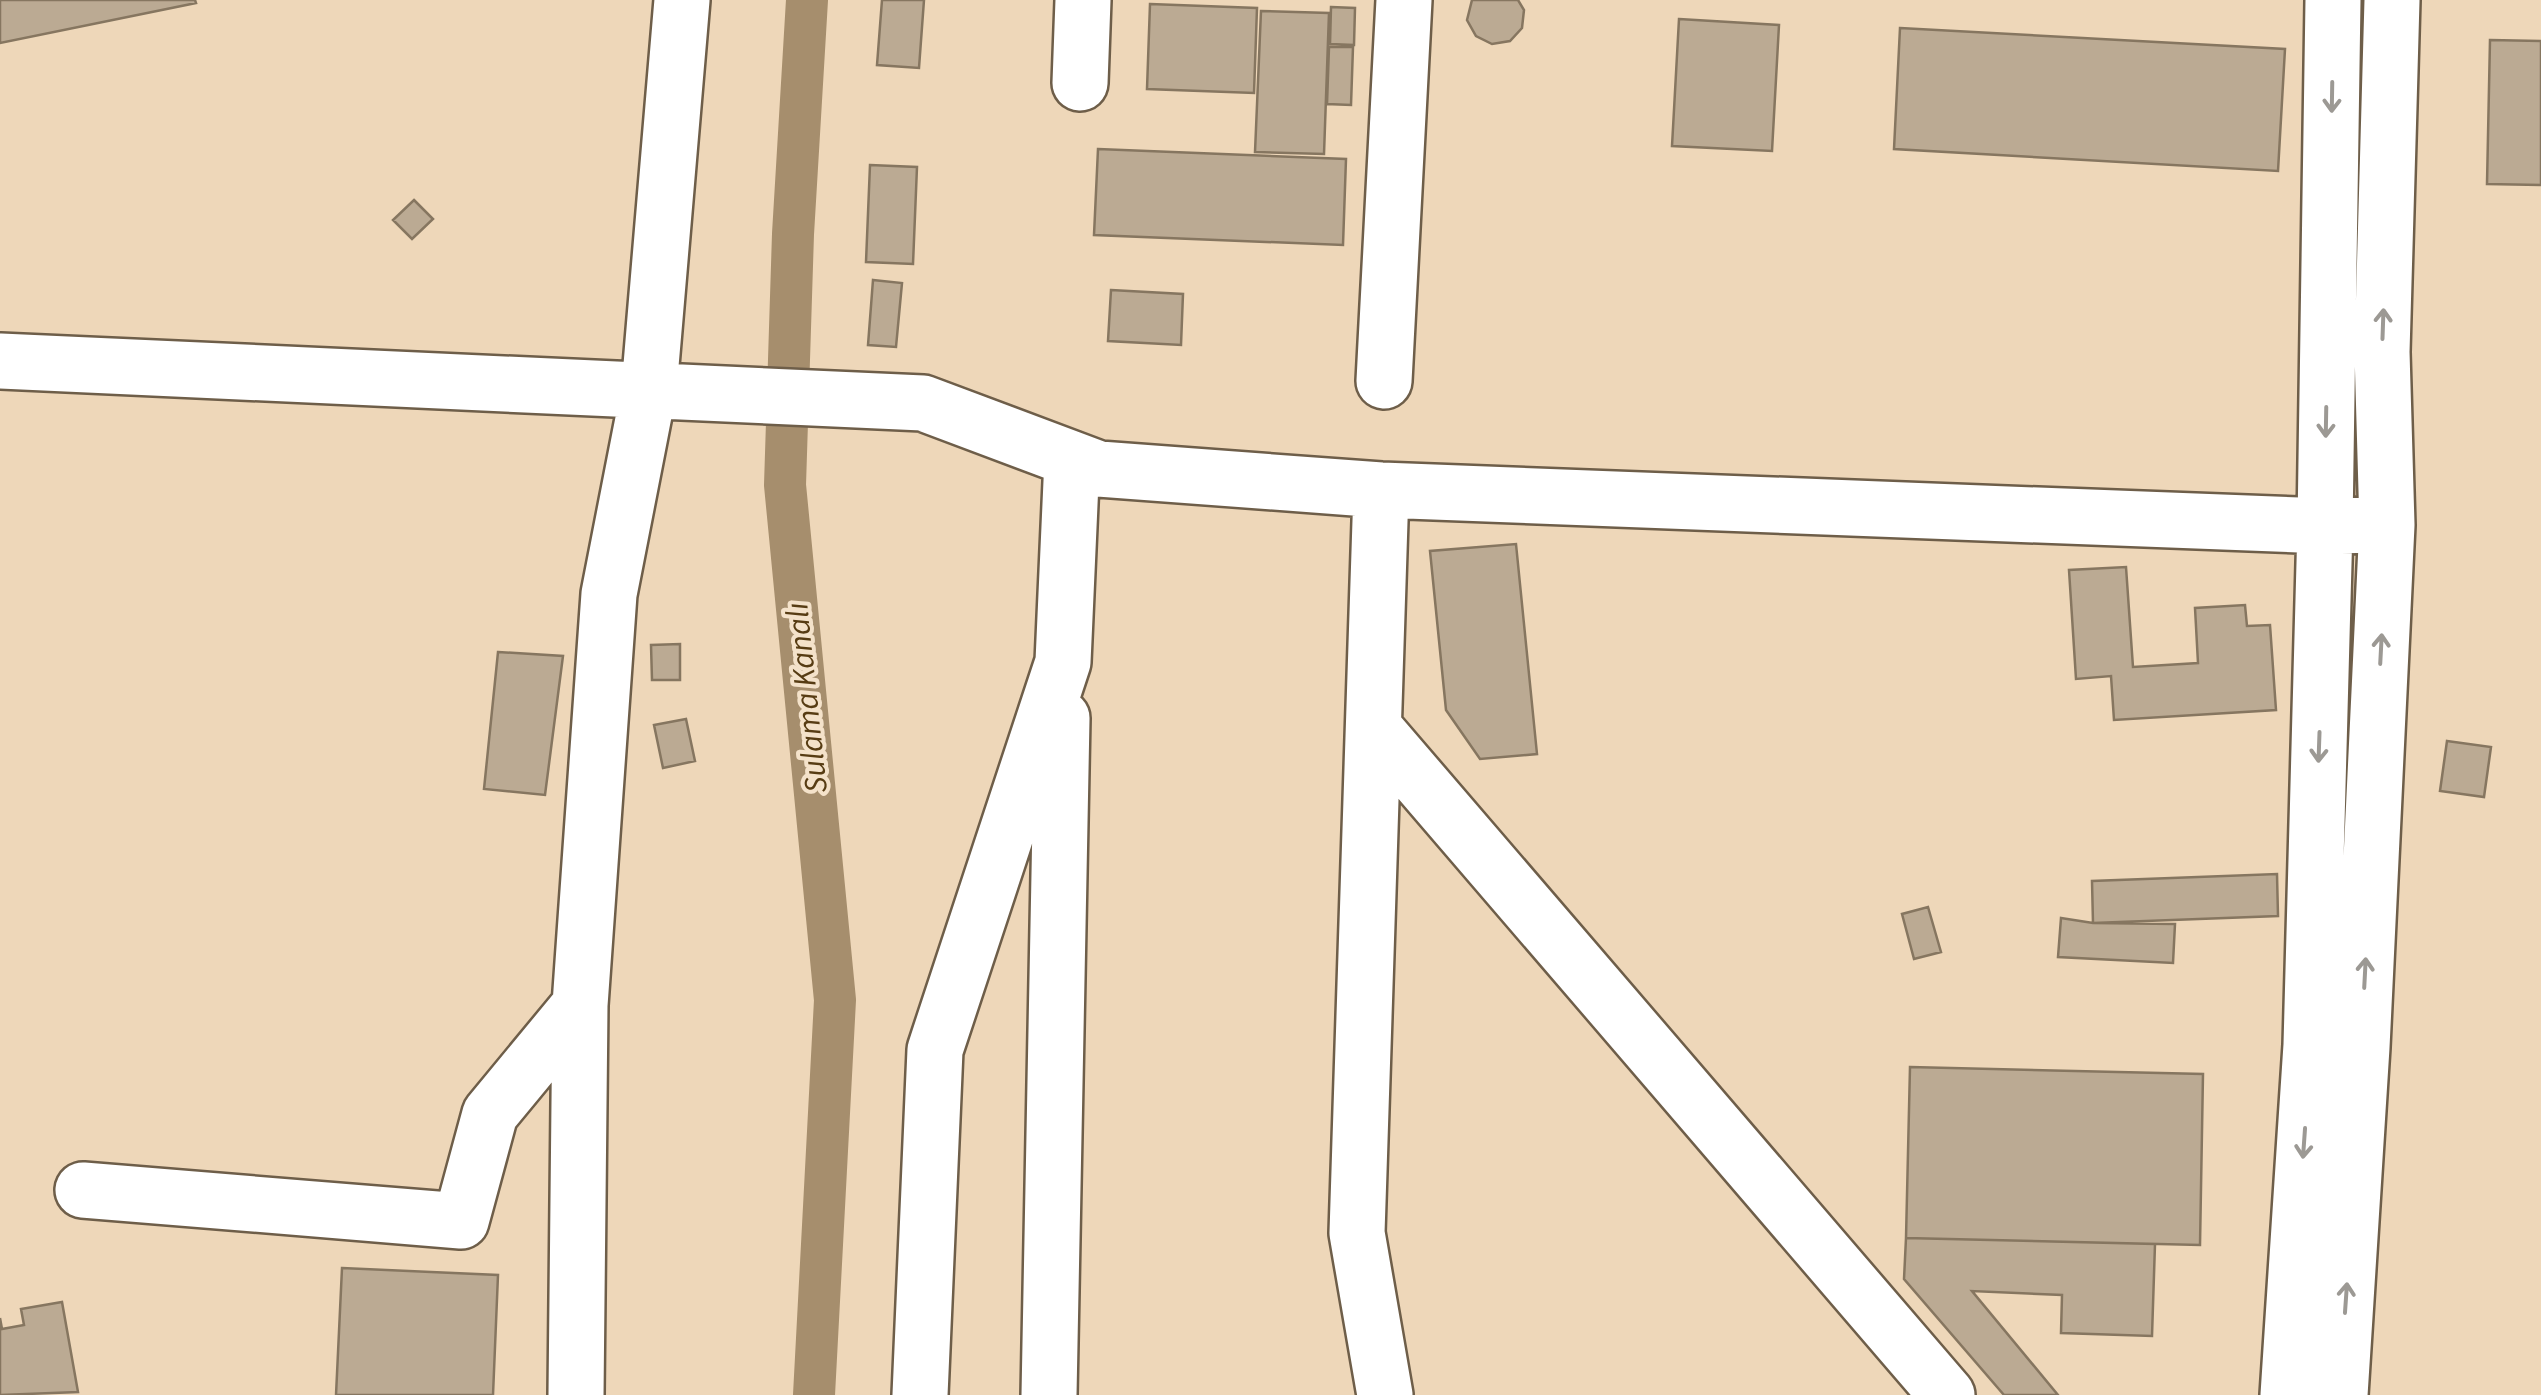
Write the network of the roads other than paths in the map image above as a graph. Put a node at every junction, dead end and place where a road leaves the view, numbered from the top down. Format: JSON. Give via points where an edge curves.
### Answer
{"nodes":[{"id":1,"x":682,"y":0,"type":"edge"},
{"id":2,"x":1082,"y":0,"type":"edge"},
{"id":3,"x":1404,"y":0,"type":"edge"},
{"id":4,"x":2333,"y":0,"type":"edge"},
{"id":5,"x":2392,"y":0,"type":"edge"},
{"id":6,"x":1080,"y":82,"type":"dead end"},
{"id":7,"x":0,"y":361,"type":"edge"},
{"id":8,"x":1384,"y":381,"type":"dead end"},
{"id":9,"x":649,"y":389,"type":"junction"},
{"id":10,"x":1072,"y":459,"type":"junction"},
{"id":11,"x":1381,"y":490,"type":"junction"},
{"id":12,"x":2387,"y":524,"type":"junction"},
{"id":13,"x":2325,"y":526,"type":"junction"},
{"id":14,"x":1063,"y":662,"type":"junction"},
{"id":15,"x":1374,"y":728,"type":"junction"},
{"id":16,"x":580,"y":1005,"type":"junction"},
{"id":17,"x":83,"y":1190,"type":"dead end"},
{"id":18,"x":576,"y":1395,"type":"edge"},
{"id":19,"x":920,"y":1395,"type":"edge"},
{"id":20,"x":1049,"y":1395,"type":"edge"},
{"id":21,"x":1386,"y":1395,"type":"edge"},
{"id":22,"x":1947,"y":1395,"type":"edge"},
{"id":23,"x":2288,"y":1395,"type":"edge"},
{"id":24,"x":2340,"y":1395,"type":"edge"}],
"edges":[{"from":1,"to":9,"type":"street"},
{"from":2,"to":6,"type":"street"},
{"from":3,"to":8,"type":"street"},
{"from":4,"to":13,"type":"street","one_way":true},
{"from":12,"to":5,"type":"street","one_way":true,"via":[[2382,352]]},
{"from":7,"to":9,"type":"street"},
{"from":9,"to":10,"type":"street","via":[[924,403]]},
{"from":9,"to":16,"type":"street","via":[[609,594]]},
{"from":10,"to":11,"type":"street","via":[[1099,469]]},
{"from":10,"to":14,"type":"street"},
{"from":11,"to":13,"type":"street"},
{"from":11,"to":15,"type":"street"},
{"from":12,"to":13,"type":"street"},
{"from":24,"to":12,"type":"street","one_way":true},
{"from":13,"to":23,"type":"street","one_way":true,"via":[[2311,1046]]},
{"from":14,"to":19,"type":"street","via":[[935,1050]]},
{"from":14,"to":20,"type":"street"},
{"from":15,"to":21,"type":"street","via":[[1357,1234]]},
{"from":15,"to":22,"type":"street"},
{"from":16,"to":17,"type":"street","via":[[490,1114],[461,1221]]},
{"from":16,"to":18,"type":"street"}]}
